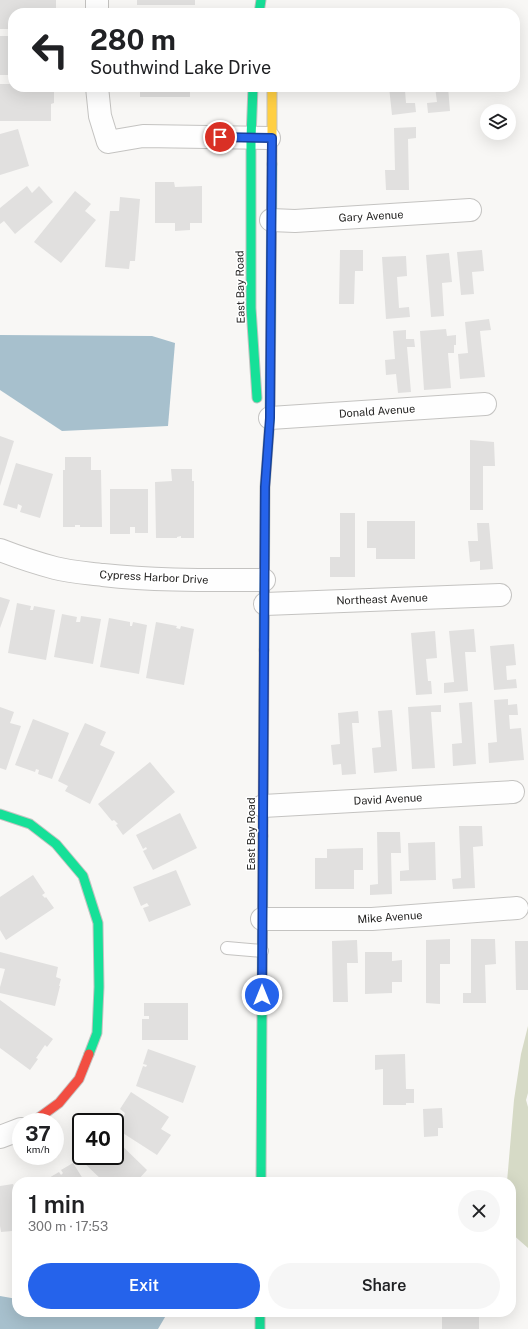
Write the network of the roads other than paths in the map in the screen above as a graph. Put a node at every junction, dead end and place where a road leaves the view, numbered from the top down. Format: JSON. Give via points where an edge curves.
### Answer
{"nodes":[{"id":1,"x":98,"y":92,"type":"edge"},
{"id":2,"x":253,"y":92,"type":"edge"},
{"id":3,"x":272,"y":92,"type":"edge"},
{"id":4,"x":251,"y":138,"type":"junction"},
{"id":5,"x":272,"y":138,"type":"junction"},
{"id":6,"x":470,"y":210,"type":"dead end"},
{"id":7,"x":271,"y":220,"type":"junction"},
{"id":8,"x":485,"y":404,"type":"dead end"},
{"id":9,"x":262,"y":419,"type":"junction"},
{"id":10,"x":265,"y":487,"type":"junction"},
{"id":11,"x":0,"y":550,"type":"edge"},
{"id":12,"x":264,"y":580,"type":"junction"},
{"id":13,"x":500,"y":595,"type":"dead end"},
{"id":14,"x":264,"y":604,"type":"junction"},
{"id":15,"x":513,"y":792,"type":"dead end"},
{"id":16,"x":263,"y":806,"type":"junction"},
{"id":17,"x":0,"y":814,"type":"edge"},
{"id":18,"x":517,"y":908,"type":"dead end"},
{"id":19,"x":262,"y":919,"type":"junction"},
{"id":20,"x":227,"y":948,"type":"dead end"},
{"id":21,"x":262,"y":951,"type":"junction"},
{"id":22,"x":46,"y":1113,"type":"edge"},
{"id":23,"x":12,"y":1132,"type":"edge"},
{"id":24,"x":0,"y":1137,"type":"edge"},
{"id":25,"x":261,"y":1177,"type":"edge"},
{"id":26,"x":260,"y":1317,"type":"edge"},
{"id":27,"x":260,"y":1329,"type":"edge"}],
"edges":[{"from":1,"to":4,"type":"street","via":[[100,116],[108,142],[143,136]]},
{"from":2,"to":4,"type":"street","name":"East Bay Road"},
{"from":3,"to":5,"type":"street","name":"East Bay Road"},
{"from":4,"to":5,"type":"street"},
{"from":4,"to":9,"type":"street","name":"East Bay Road","via":[[251,308]]},
{"from":5,"to":7,"type":"street","name":"East Bay Road"},
{"from":6,"to":7,"type":"street","name":"Gary Avenue","via":[[295,221]]},
{"from":7,"to":9,"type":"street","name":"East Bay Road"},
{"from":8,"to":9,"type":"street","name":"Donald Avenue"},
{"from":9,"to":10,"type":"street","name":"East Bay Road"},
{"from":9,"to":10,"type":"street","name":"East Bay Road"},
{"from":10,"to":12,"type":"street","name":"East Bay Road"},
{"from":11,"to":12,"type":"street","name":"Cypress Harbor Drive","via":[[56,568],[97,574],[163,580]]},
{"from":12,"to":14,"type":"street","name":"East Bay Road"},
{"from":13,"to":14,"type":"street","name":"Northeast Avenue"},
{"from":14,"to":16,"type":"street","name":"East Bay Road"},
{"from":15,"to":16,"type":"street","name":"David Avenue"},
{"from":16,"to":19,"type":"street","name":"East Bay Road"},
{"from":17,"to":22,"type":"street","via":[[30,824],[56,844],[83,876],[98,923],[97,1033],[79,1079]]},
{"from":18,"to":19,"type":"street","name":"Mike Avenue","via":[[372,919]]},
{"from":19,"to":21,"type":"street","name":"East Bay Road"},
{"from":20,"to":21,"type":"lane"},
{"from":21,"to":25,"type":"street","name":"East Bay Road"},
{"from":23,"to":24,"type":"street"},
{"from":26,"to":27,"type":"street"}]}
